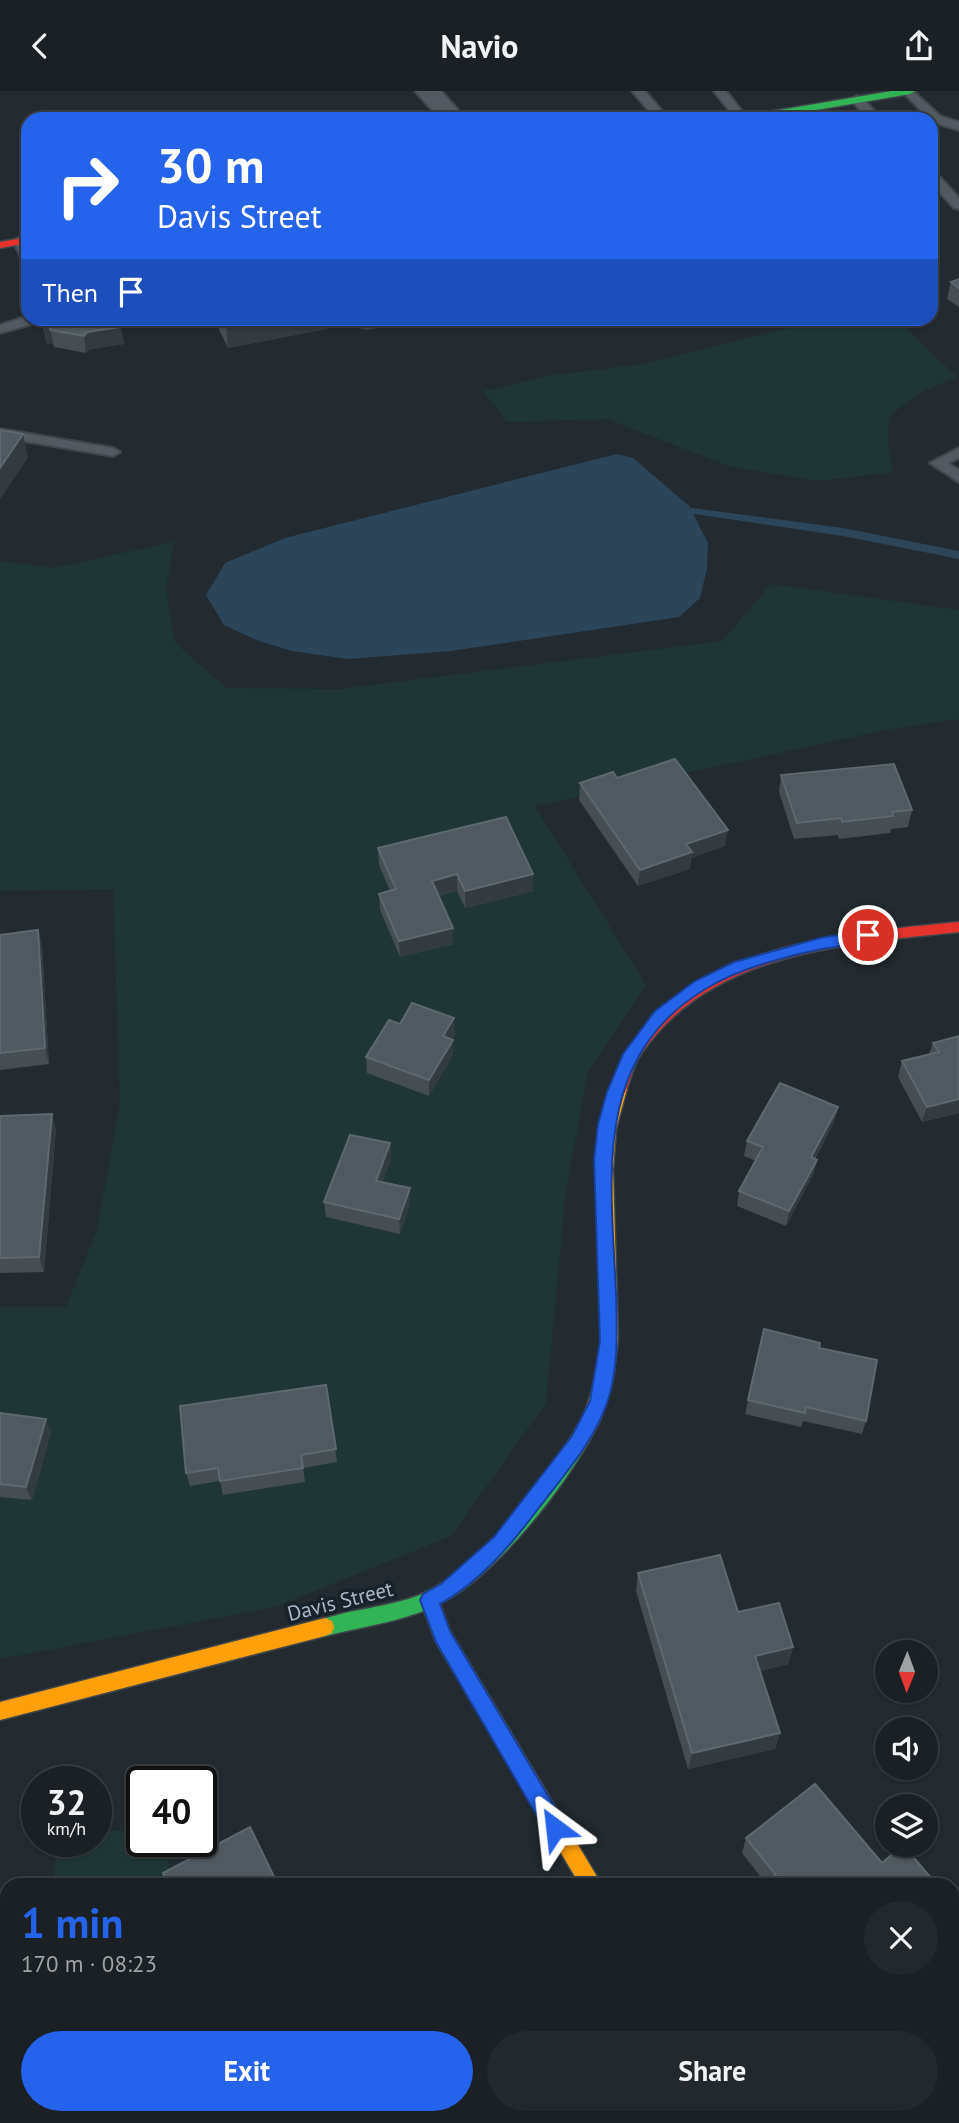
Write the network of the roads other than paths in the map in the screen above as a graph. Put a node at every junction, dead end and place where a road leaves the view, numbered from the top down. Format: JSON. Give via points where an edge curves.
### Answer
{"nodes":[{"id":1,"x":428,"y":91,"type":"edge"},
{"id":2,"x":638,"y":91,"type":"edge"},
{"id":3,"x":720,"y":91,"type":"edge"},
{"id":4,"x":908,"y":91,"type":"edge"},
{"id":5,"x":857,"y":100,"type":"junction"},
{"id":6,"x":448,"y":112,"type":"edge"},
{"id":7,"x":657,"y":112,"type":"edge"},
{"id":8,"x":738,"y":112,"type":"edge"},
{"id":9,"x":802,"y":112,"type":"edge"},
{"id":10,"x":869,"y":112,"type":"edge"},
{"id":11,"x":929,"y":112,"type":"edge"},
{"id":12,"x":938,"y":120,"type":"edge"},
{"id":13,"x":959,"y":126,"type":"edge"},
{"id":14,"x":938,"y":183,"type":"edge"},
{"id":15,"x":959,"y":205,"type":"edge"},
{"id":16,"x":21,"y":241,"type":"edge"},
{"id":17,"x":0,"y":245,"type":"edge"},
{"id":18,"x":21,"y":323,"type":"edge"},
{"id":19,"x":0,"y":329,"type":"edge"},
{"id":20,"x":0,"y":433,"type":"edge"},
{"id":21,"x":113,"y":451,"type":"dead end"},
{"id":22,"x":959,"y":452,"type":"edge"},
{"id":23,"x":959,"y":477,"type":"edge"},
{"id":24,"x":959,"y":927,"type":"edge"},
{"id":25,"x":429,"y":1600,"type":"junction"},
{"id":26,"x":0,"y":1711,"type":"edge"},
{"id":27,"x":588,"y":1878,"type":"edge"}],
"edges":[{"from":1,"to":6,"type":"street"},
{"from":2,"to":7,"type":"lane"},
{"from":3,"to":8,"type":"lane"},
{"from":4,"to":5,"type":"street"},
{"from":4,"to":11,"type":"lane"},
{"from":5,"to":9,"type":"street"},
{"from":5,"to":10,"type":"lane"},
{"from":12,"to":13,"type":"lane"},
{"from":14,"to":15,"type":"lane"},
{"from":16,"to":17,"type":"street"},
{"from":18,"to":19,"type":"lane"},
{"from":20,"to":21,"type":"lane"},
{"from":22,"to":23,"type":"lane","via":[[937,463]]},
{"from":24,"to":25,"type":"street","name":"Davis Street","via":[[868,935],[734,968],[700,985],[660,1015],[628,1058],[606,1124],[602,1160],[609,1341],[599,1402],[571,1452],[501,1543],[448,1590]]},
{"from":25,"to":26,"type":"street","name":"Davis Street"},
{"from":25,"to":27,"type":"street","via":[[443,1636]]}]}
